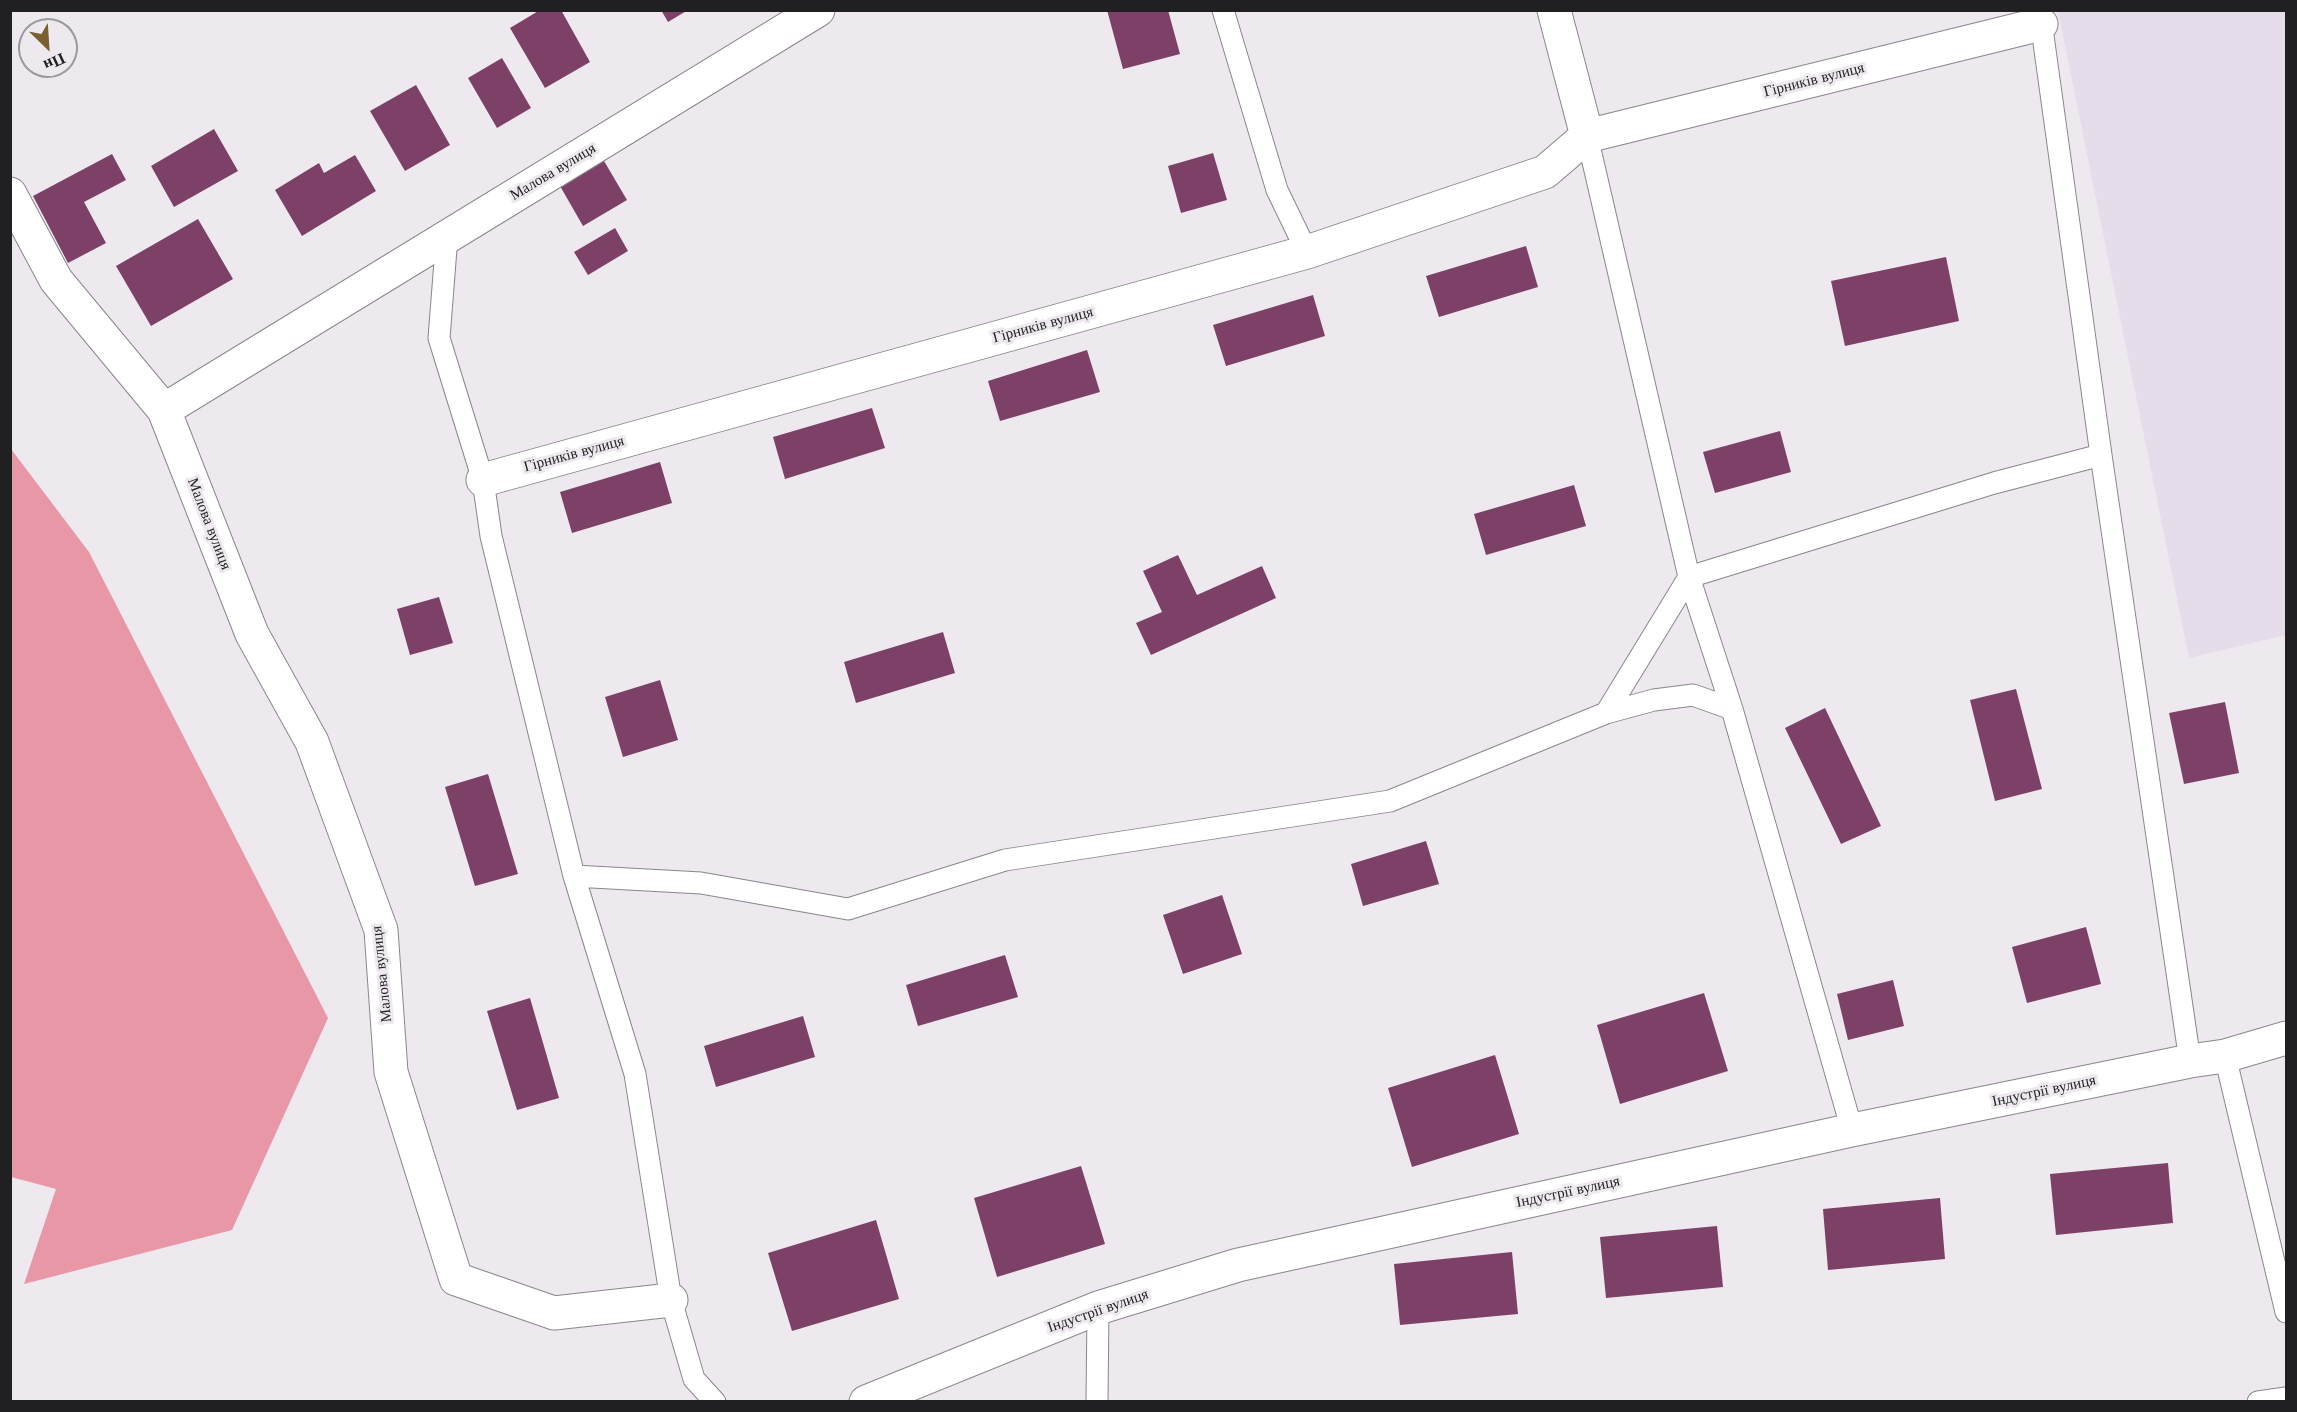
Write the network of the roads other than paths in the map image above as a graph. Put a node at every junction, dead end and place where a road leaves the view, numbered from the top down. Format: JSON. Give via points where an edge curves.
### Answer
{"nodes":[{"id":1,"x":818,"y":10,"type":"edge"},
{"id":2,"x":1223,"y":10,"type":"edge"},
{"id":3,"x":1554,"y":10,"type":"edge"},
{"id":4,"x":2040,"y":17,"type":"edge"},
{"id":5,"x":1587,"y":136,"type":"junction"},
{"id":6,"x":10,"y":194,"type":"edge"},
{"id":7,"x":447,"y":236,"type":"junction"},
{"id":8,"x":1306,"y":252,"type":"junction"},
{"id":9,"x":164,"y":410,"type":"junction"},
{"id":10,"x":2101,"y":455,"type":"junction"},
{"id":11,"x":483,"y":480,"type":"junction"},
{"id":12,"x":1689,"y":577,"type":"junction"},
{"id":13,"x":1732,"y":709,"type":"junction"},
{"id":14,"x":1606,"y":713,"type":"junction"},
{"id":15,"x":574,"y":876,"type":"junction"},
{"id":16,"x":2286,"y":1038,"type":"edge"},
{"id":17,"x":2225,"y":1056,"type":"junction"},
{"id":18,"x":2190,"y":1061,"type":"junction"},
{"id":19,"x":1852,"y":1130,"type":"junction"},
{"id":20,"x":671,"y":1300,"type":"junction"},
{"id":21,"x":1098,"y":1308,"type":"junction"},
{"id":22,"x":2286,"y":1312,"type":"edge"},
{"id":23,"x":2286,"y":1398,"type":"edge"},
{"id":24,"x":716,"y":1401,"type":"edge"},
{"id":25,"x":866,"y":1401,"type":"edge"},
{"id":26,"x":1097,"y":1401,"type":"edge"},
{"id":27,"x":2258,"y":1401,"type":"edge"}],
"edges":[{"from":1,"to":7,"type":"street","name":"Малова вулиця"},
{"from":2,"to":8,"type":"lane","via":[[1277,190]]},
{"from":3,"to":5,"type":"street"},
{"from":4,"to":5,"type":"street","name":"Гірників вулиця"},
{"from":4,"to":10,"type":"lane"},
{"from":5,"to":8,"type":"street","name":"Гірників вулиця","via":[[1545,172]]},
{"from":5,"to":12,"type":"lane"},
{"from":6,"to":9,"type":"street","name":"Малова вулиця","via":[[56,280]]},
{"from":7,"to":9,"type":"street","name":"Малова вулиця"},
{"from":7,"to":11,"type":"lane","via":[[440,338]]},
{"from":8,"to":11,"type":"street","name":"Гірників вулиця"},
{"from":9,"to":20,"type":"street","name":"Малова вулиця","via":[[252,634],[312,742],[381,930],[391,1072],[456,1279],[554,1313]]},
{"from":10,"to":12,"type":"lane","via":[[1994,483]]},
{"from":10,"to":18,"type":"lane"},
{"from":11,"to":15,"type":"lane","via":[[491,536]]},
{"from":12,"to":13,"type":"lane"},
{"from":12,"to":14,"type":"lane"},
{"from":13,"to":14,"type":"lane","via":[[1693,695],[1654,700]]},
{"from":13,"to":19,"type":"lane"},
{"from":14,"to":15,"type":"lane","via":[[1390,801],[1005,860],[848,909],[701,883]]},
{"from":15,"to":20,"type":"lane","via":[[635,1074]]},
{"from":16,"to":17,"type":"street","name":"Індустрії вулиця"},
{"from":17,"to":18,"type":"street","name":"Індустрії вулиця"},
{"from":17,"to":22,"type":"lane"},
{"from":18,"to":19,"type":"street","name":"Індустрії вулиця"},
{"from":19,"to":21,"type":"street","name":"Індустрії вулиця","via":[[1238,1265]]},
{"from":20,"to":24,"type":"lane","via":[[694,1379]]},
{"from":21,"to":25,"type":"street","name":"Індустрії вулиця"},
{"from":21,"to":26,"type":"lane"},
{"from":23,"to":27,"type":"lane"}]}
